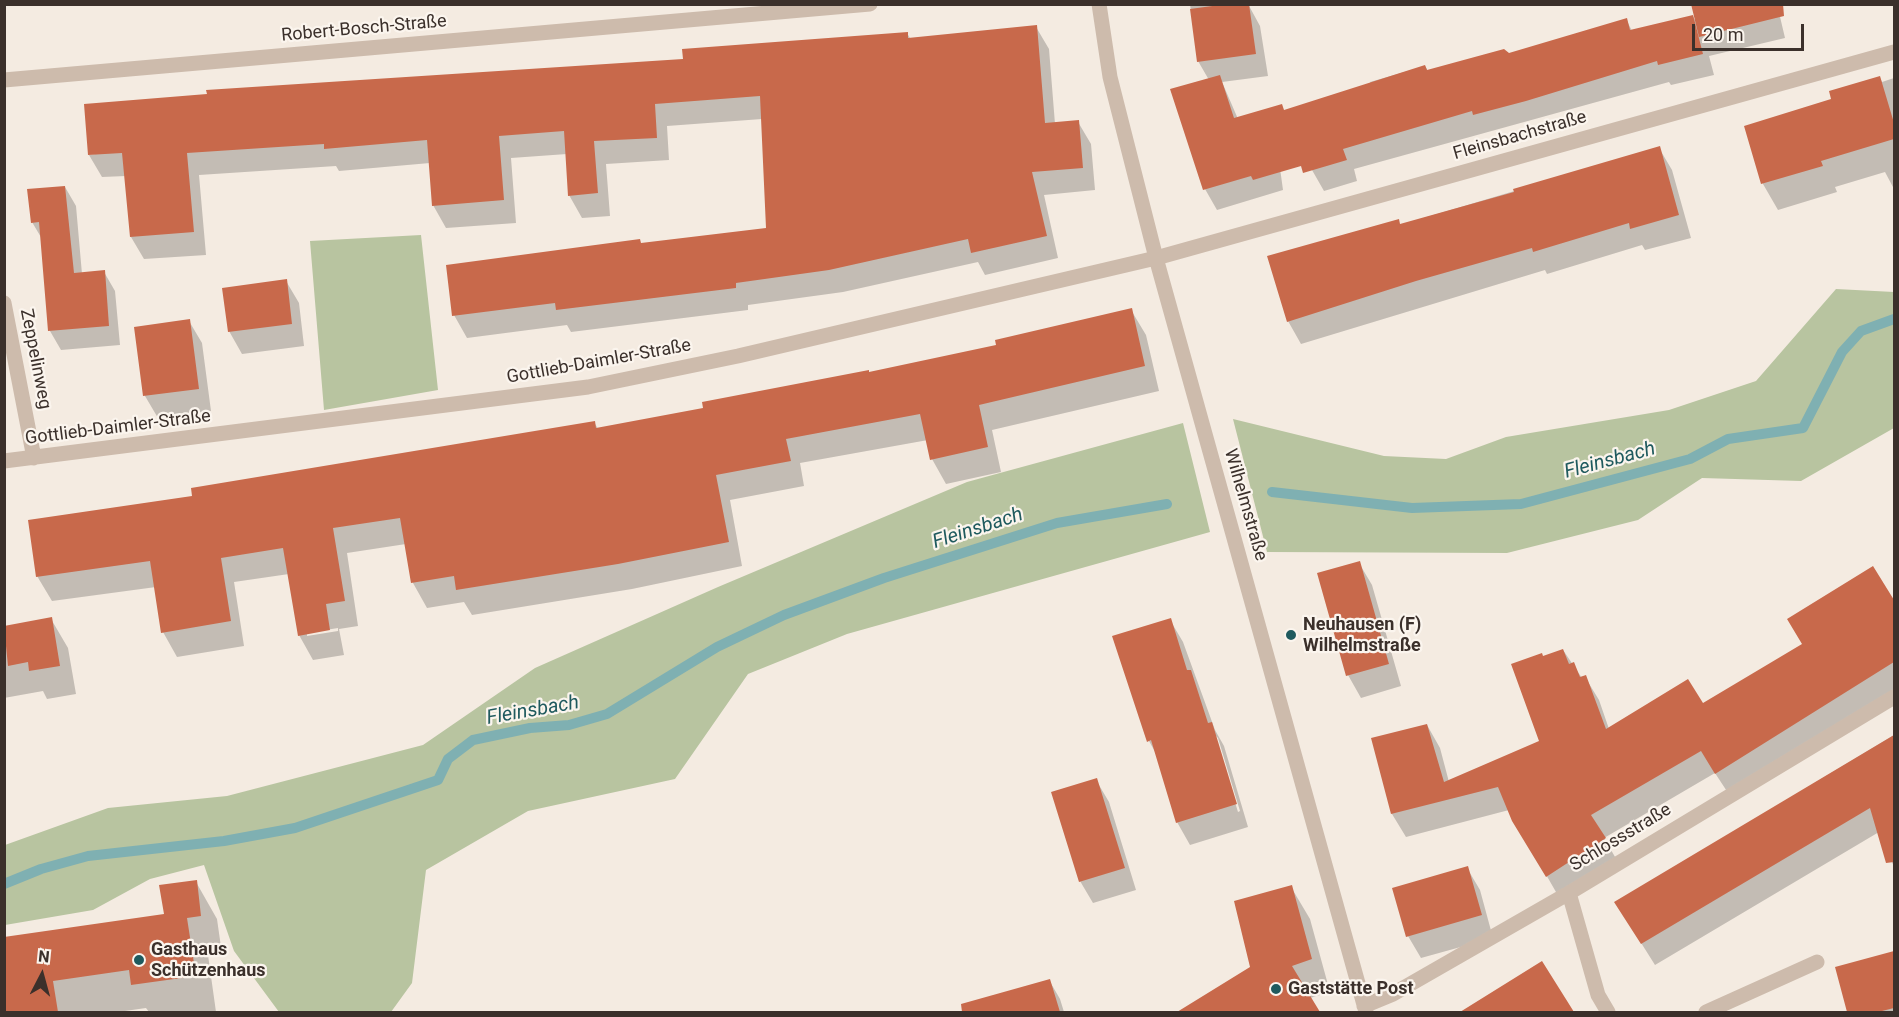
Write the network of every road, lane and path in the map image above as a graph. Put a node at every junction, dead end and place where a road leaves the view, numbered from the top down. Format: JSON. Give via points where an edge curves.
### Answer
{"nodes":[{"id":1,"x":870,"y":4,"type":"edge"},
{"id":2,"x":1099,"y":4,"type":"edge"},
{"id":3,"x":1894,"y":52,"type":"edge"},
{"id":4,"x":4,"y":80,"type":"edge"},
{"id":5,"x":1156,"y":258,"type":"junction"},
{"id":6,"x":4,"y":303,"type":"edge"},
{"id":7,"x":34,"y":458,"type":"junction"},
{"id":8,"x":4,"y":462,"type":"edge"},
{"id":9,"x":1894,"y":697,"type":"edge"},
{"id":10,"x":1569,"y":893,"type":"junction"},
{"id":11,"x":1817,"y":962,"type":"dead end"},
{"id":12,"x":1365,"y":1009,"type":"edge"},
{"id":13,"x":1608,"y":1012,"type":"edge"},
{"id":14,"x":1706,"y":1012,"type":"edge"}],
"edges":[{"from":1,"to":4,"type":"street","name":"Robert-Bosch-Straße"},
{"from":2,"to":5,"type":"street","name":"Wilhelmstraße","via":[[1110,77]]},
{"from":3,"to":5,"type":"street","name":"Fleinsbachstraße"},
{"from":5,"to":7,"type":"street","name":"Gottlieb-Daimler-Straße","via":[[588,387]]},
{"from":5,"to":12,"type":"street","name":"Wilhelmstraße"},
{"from":6,"to":7,"type":"street","name":"Zeppelinweg"},
{"from":7,"to":8,"type":"street","name":"Gottlieb-Daimler-Straße"},
{"from":9,"to":10,"type":"street","name":"Schlossstraße"},
{"from":10,"to":12,"type":"street","name":"Schlossstraße"},
{"from":10,"to":13,"type":"street","via":[[1598,995]]},
{"from":11,"to":14,"type":"street"}]}
